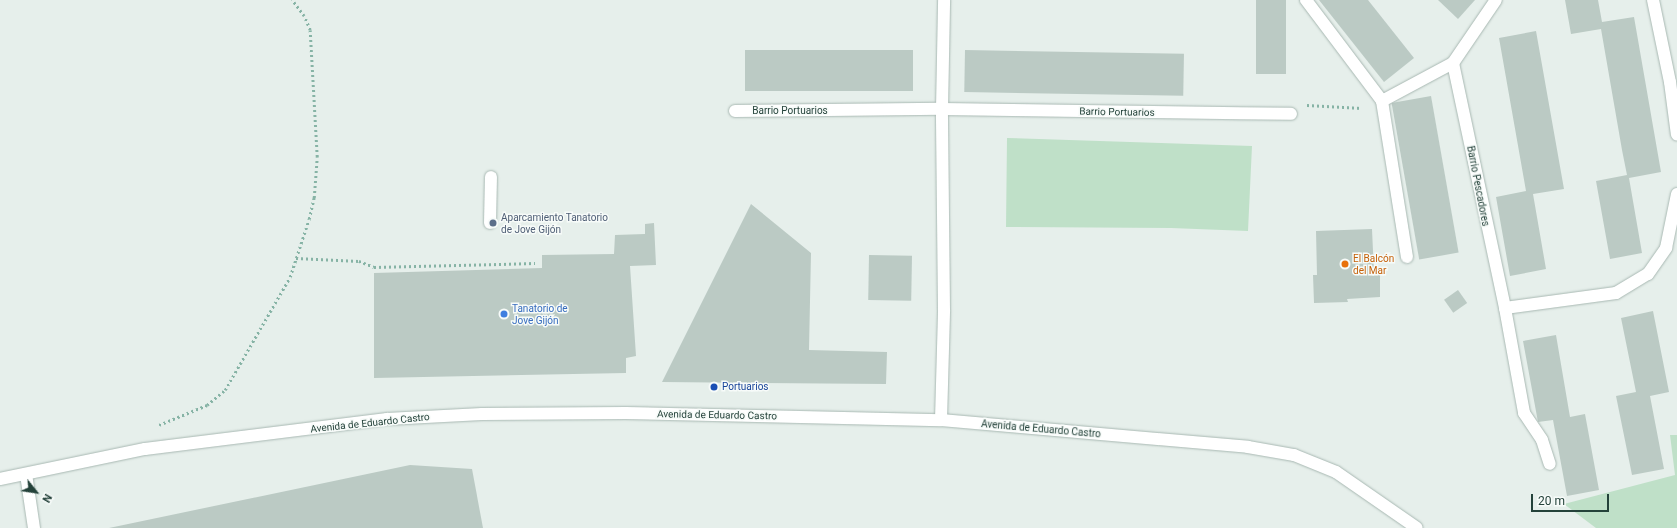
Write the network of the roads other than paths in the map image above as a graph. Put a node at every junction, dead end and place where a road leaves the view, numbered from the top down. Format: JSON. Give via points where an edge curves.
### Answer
{"nodes":[{"id":1,"x":944,"y":0,"type":"edge"},
{"id":2,"x":1306,"y":0,"type":"edge"},
{"id":3,"x":1496,"y":0,"type":"edge"},
{"id":4,"x":1653,"y":0,"type":"edge"},
{"id":5,"x":1453,"y":63,"type":"junction"},
{"id":6,"x":1382,"y":101,"type":"junction"},
{"id":7,"x":942,"y":109,"type":"junction"},
{"id":8,"x":735,"y":111,"type":"dead end"},
{"id":9,"x":1292,"y":114,"type":"road end"},
{"id":10,"x":1677,"y":135,"type":"edge"},
{"id":11,"x":491,"y":177,"type":"dead end"},
{"id":12,"x":1677,"y":194,"type":"edge"},
{"id":13,"x":490,"y":223,"type":"dead end"},
{"id":14,"x":1407,"y":256,"type":"dead end"},
{"id":15,"x":1505,"y":308,"type":"junction"},
{"id":16,"x":941,"y":420,"type":"junction"},
{"id":17,"x":1550,"y":464,"type":"dead end"},
{"id":18,"x":26,"y":474,"type":"junction"},
{"id":19,"x":0,"y":479,"type":"edge"},
{"id":20,"x":34,"y":528,"type":"edge"},
{"id":21,"x":1417,"y":528,"type":"edge"}],
"edges":[{"from":1,"to":7,"type":"street"},
{"from":2,"to":6,"type":"street"},
{"from":3,"to":5,"type":"street"},
{"from":4,"to":10,"type":"street","via":[[1670,82]]},
{"from":5,"to":6,"type":"street"},
{"from":5,"to":15,"type":"street","name":"Barrio Pescadores"},
{"from":6,"to":14,"type":"street"},
{"from":7,"to":8,"type":"street","name":"Barrio Portuarios"},
{"from":7,"to":9,"type":"street","name":"Barrio Portuarios"},
{"from":7,"to":16,"type":"street","via":[[944,317]]},
{"from":11,"to":13,"type":"street"},
{"from":12,"to":15,"type":"street","via":[[1666,248],[1648,274],[1616,294]]},
{"from":15,"to":17,"type":"street","name":"Barrio Pescadores","via":[[1524,413],[1542,440]]},
{"from":16,"to":18,"type":"street","name":"Avenida de Eduardo Castro","via":[[815,416],[482,414],[387,419],[145,449]]},
{"from":16,"to":21,"type":"street","name":"Avenida de Eduardo Castro","via":[[1248,447],[1294,455],[1336,472]]},
{"from":18,"to":19,"type":"street","name":"Avenida de Eduardo Castro"},
{"from":18,"to":20,"type":"street"}]}
